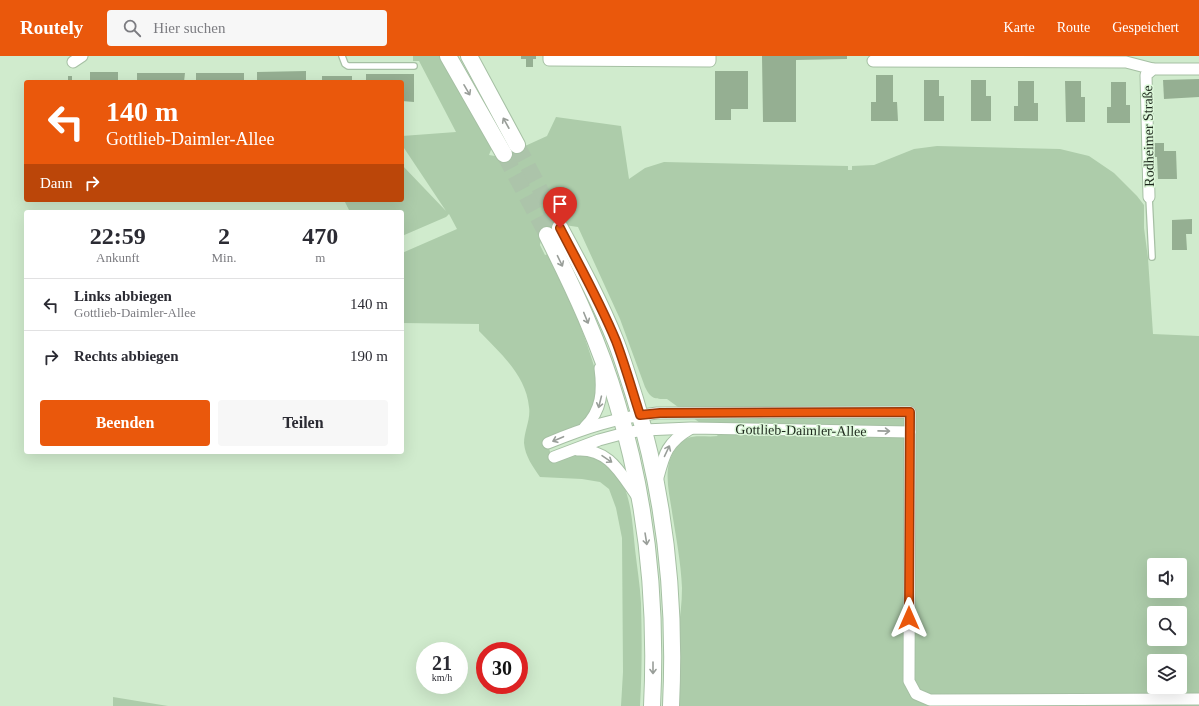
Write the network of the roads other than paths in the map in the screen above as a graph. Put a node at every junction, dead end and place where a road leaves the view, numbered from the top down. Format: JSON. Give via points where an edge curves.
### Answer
{"nodes":[{"id":1,"x":342,"y":56,"type":"edge"},
{"id":2,"x":448,"y":56,"type":"edge"},
{"id":3,"x":469,"y":56,"type":"edge"},
{"id":4,"x":710,"y":56,"type":"edge"},
{"id":5,"x":549,"y":58,"type":"edge"},
{"id":6,"x":874,"y":58,"type":"edge"},
{"id":7,"x":414,"y":66,"type":"dead end"},
{"id":8,"x":1199,"y":69,"type":"edge"},
{"id":9,"x":1149,"y":72,"type":"junction"},
{"id":10,"x":518,"y":145,"type":"tunnel mouth"},
{"id":11,"x":504,"y":154,"type":"tunnel mouth"},
{"id":12,"x":1149,"y":197,"type":"joint"},
{"id":13,"x":1152,"y":257,"type":"dead end"},
{"id":14,"x":598,"y":349,"type":"junction"},
{"id":15,"x":642,"y":422,"type":"junction"},
{"id":16,"x":623,"y":425,"type":"junction"},
{"id":17,"x":584,"y":428,"type":"junction"},
{"id":18,"x":691,"y":428,"type":"junction"},
{"id":19,"x":910,"y":432,"type":"junction"},
{"id":20,"x":548,"y":443,"type":"dead end"},
{"id":21,"x":571,"y":450,"type":"junction"},
{"id":22,"x":554,"y":457,"type":"dead end"},
{"id":23,"x":657,"y":484,"type":"junction"},
{"id":24,"x":640,"y":500,"type":"junction"},
{"id":25,"x":1199,"y":699,"type":"edge"},
{"id":26,"x":652,"y":706,"type":"edge"},
{"id":27,"x":670,"y":706,"type":"edge"}],
"edges":[{"from":1,"to":7,"type":"lane","via":[[348,66]]},
{"from":2,"to":11,"type":"main road","one_way":true},
{"from":10,"to":3,"type":"main road","one_way":true},
{"from":4,"to":5,"type":"street","via":[[710,61]]},
{"from":6,"to":9,"type":"street","via":[[1126,62]]},
{"from":8,"to":9,"type":"street"},
{"from":9,"to":12,"type":"street","name":"Rodheimer Straße"},
{"from":12,"to":13,"type":"lane"},
{"from":15,"to":14,"type":"main road","one_way":true,"via":[[628,374],[600,305],[554,231],[573,288]]},
{"from":14,"to":16,"type":"main road"},
{"from":14,"to":17,"type":"street","one_way":true,"via":[[601,402],[596,414]]},
{"from":15,"to":16,"type":"street"},
{"from":15,"to":16,"type":"street"},
{"from":15,"to":18,"type":"street","name":"Gottlieb-Daimler-Allee"},
{"from":15,"to":19,"type":"street","name":"Gottlieb-Daimler-Allee","via":[[660,413],[910,412]]},
{"from":15,"to":23,"type":"main road"},
{"from":16,"to":17,"type":"street"},
{"from":16,"to":21,"type":"street","via":[[599,440]]},
{"from":16,"to":24,"type":"main road"},
{"from":17,"to":20,"type":"street","one_way":true},
{"from":18,"to":19,"type":"street","name":"Gottlieb-Daimler-Allee","one_way":true},
{"from":23,"to":18,"type":"street","one_way":true,"via":[[669,446],[678,436]]},
{"from":19,"to":25,"type":"street","via":[[909,681],[916,694],[930,700]]},
{"from":21,"to":22,"type":"street"},
{"from":21,"to":24,"type":"street","one_way":true,"via":[[585,449],[609,458]]},
{"from":23,"to":27,"type":"main road","via":[[666,539],[672,608]]},
{"from":24,"to":26,"type":"main road","one_way":true,"via":[[651,592]]}]}
